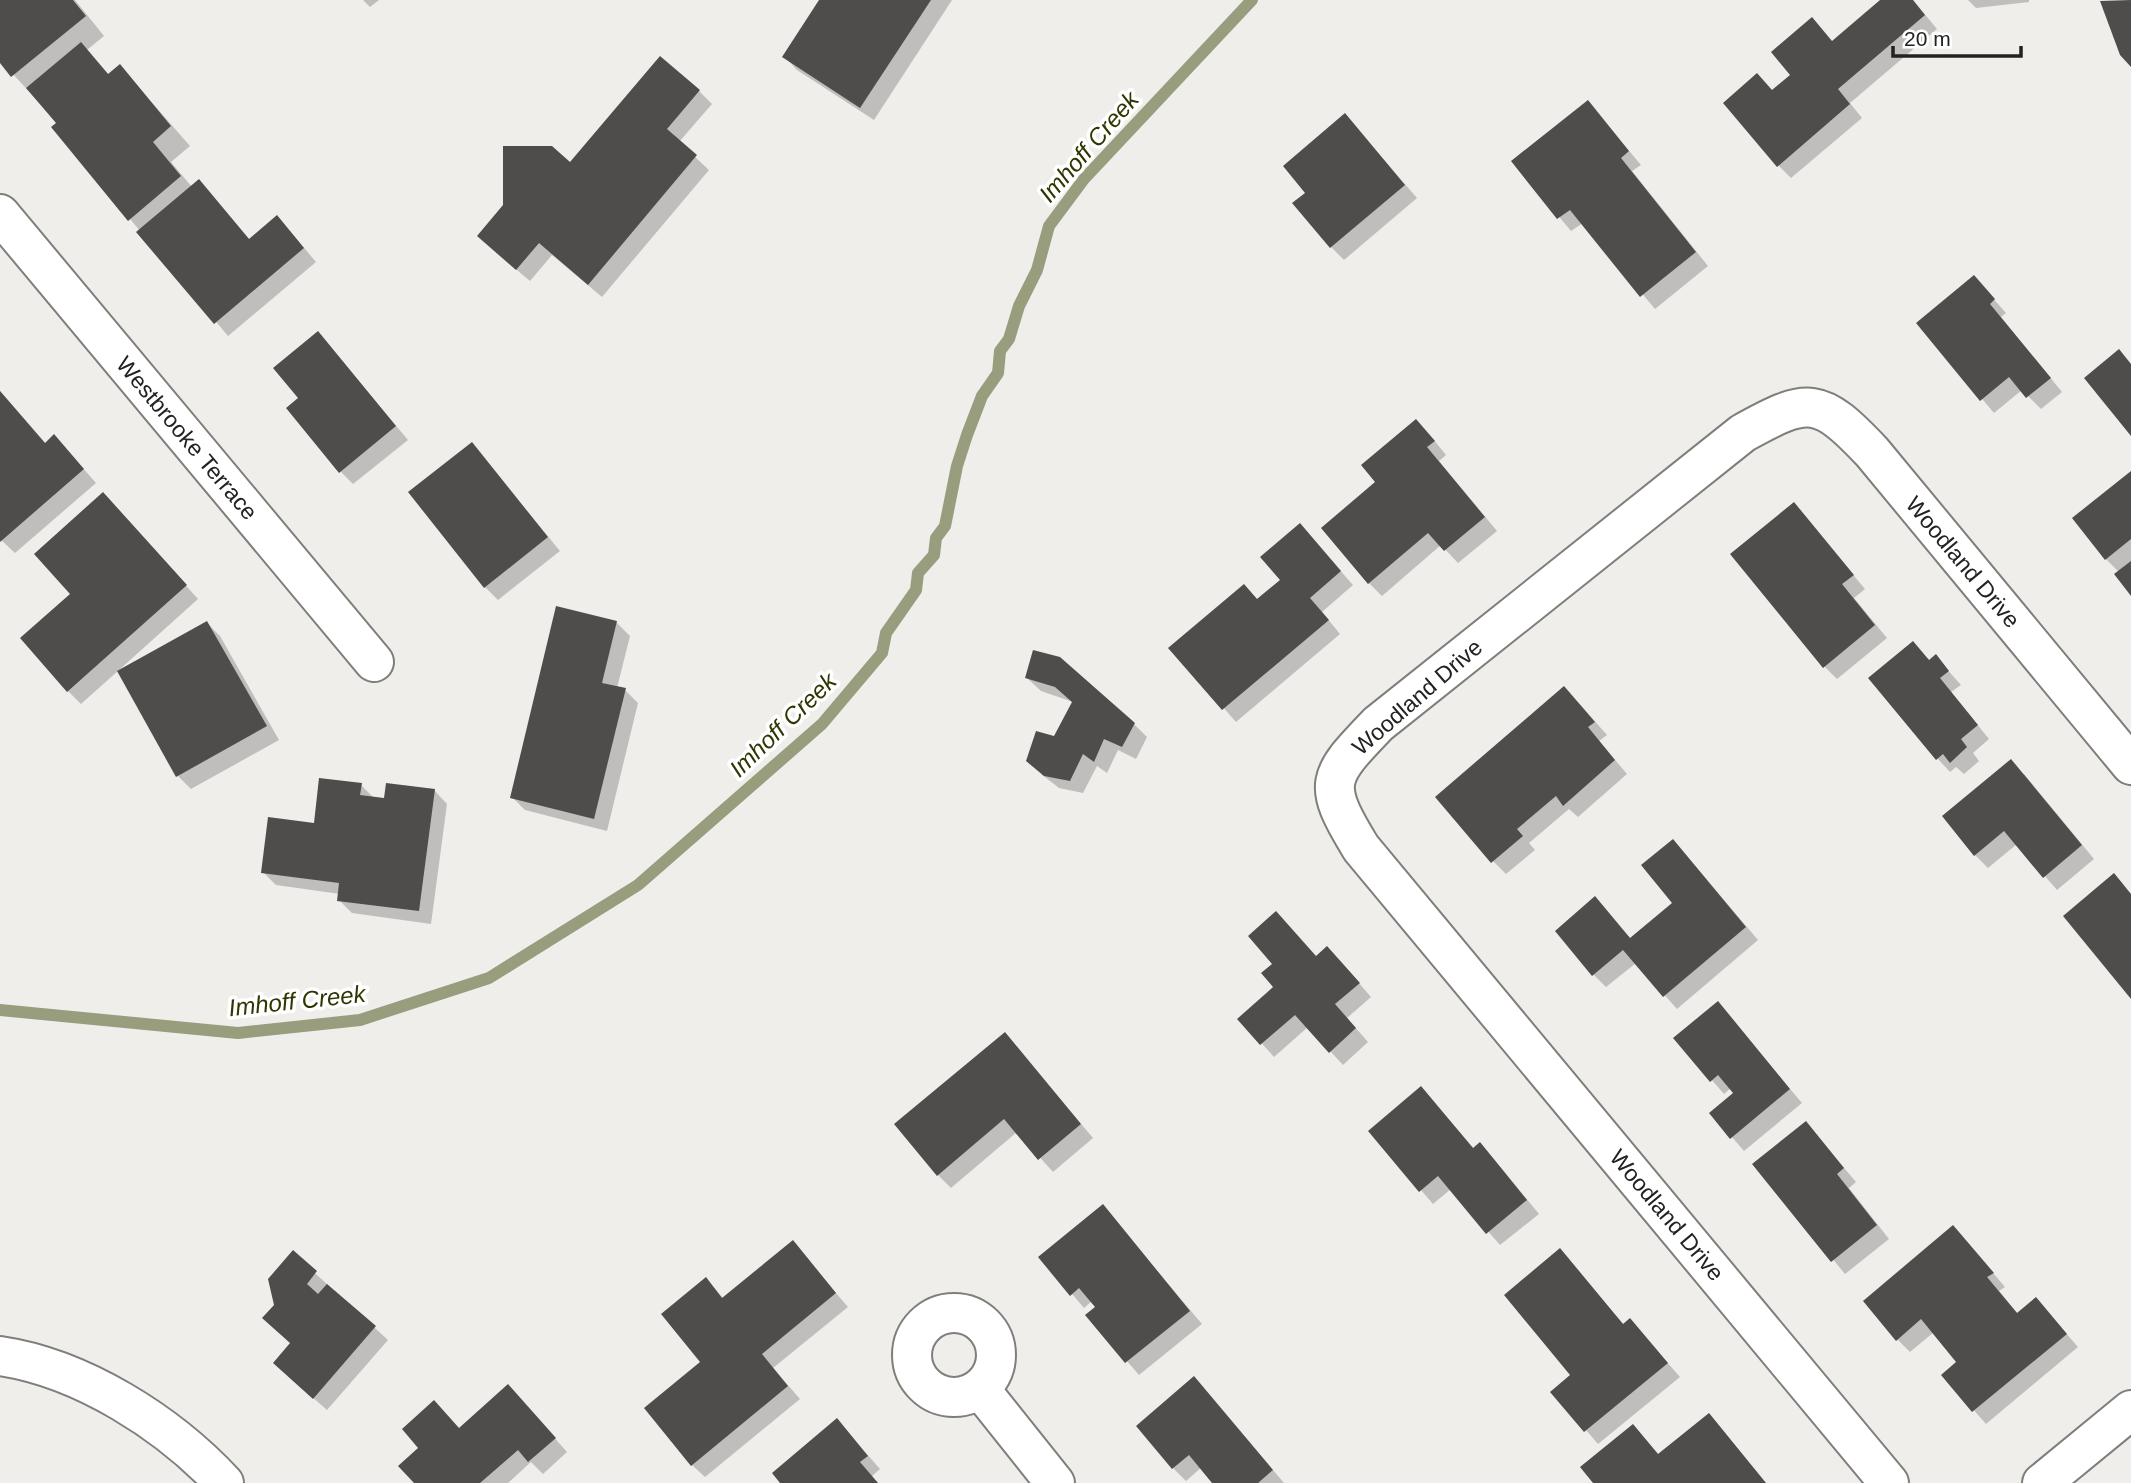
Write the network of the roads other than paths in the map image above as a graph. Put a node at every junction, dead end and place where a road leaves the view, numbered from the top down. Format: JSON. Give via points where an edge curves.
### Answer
{"nodes":[{"id":1,"x":0,"y":214,"type":"edge"},
{"id":2,"x":374,"y":662,"type":"dead end"},
{"id":3,"x":2131,"y":765,"type":"edge"},
{"id":4,"x":0,"y":1356,"type":"edge"},
{"id":5,"x":980,"y":1389,"type":"dead end"},
{"id":6,"x":2131,"y":1410,"type":"edge"},
{"id":7,"x":224,"y":1483,"type":"edge"},
{"id":8,"x":1055,"y":1483,"type":"edge"},
{"id":9,"x":1889,"y":1483,"type":"edge"},
{"id":10,"x":2042,"y":1483,"type":"edge"}],
"edges":[{"from":1,"to":2,"type":"street","name":"Westbrooke Terrace"},
{"from":3,"to":9,"type":"street","name":"Woodland Drive","via":[[1872,452],[1841,419],[1820,408],[1800,407],[1743,433],[1378,724],[1335,775],[1340,814],[1361,848]]},
{"from":4,"to":7,"type":"street","via":[[17,1358],[116,1398],[163,1427]]},
{"from":5,"to":8,"type":"street"},
{"from":6,"to":10,"type":"street"}]}
